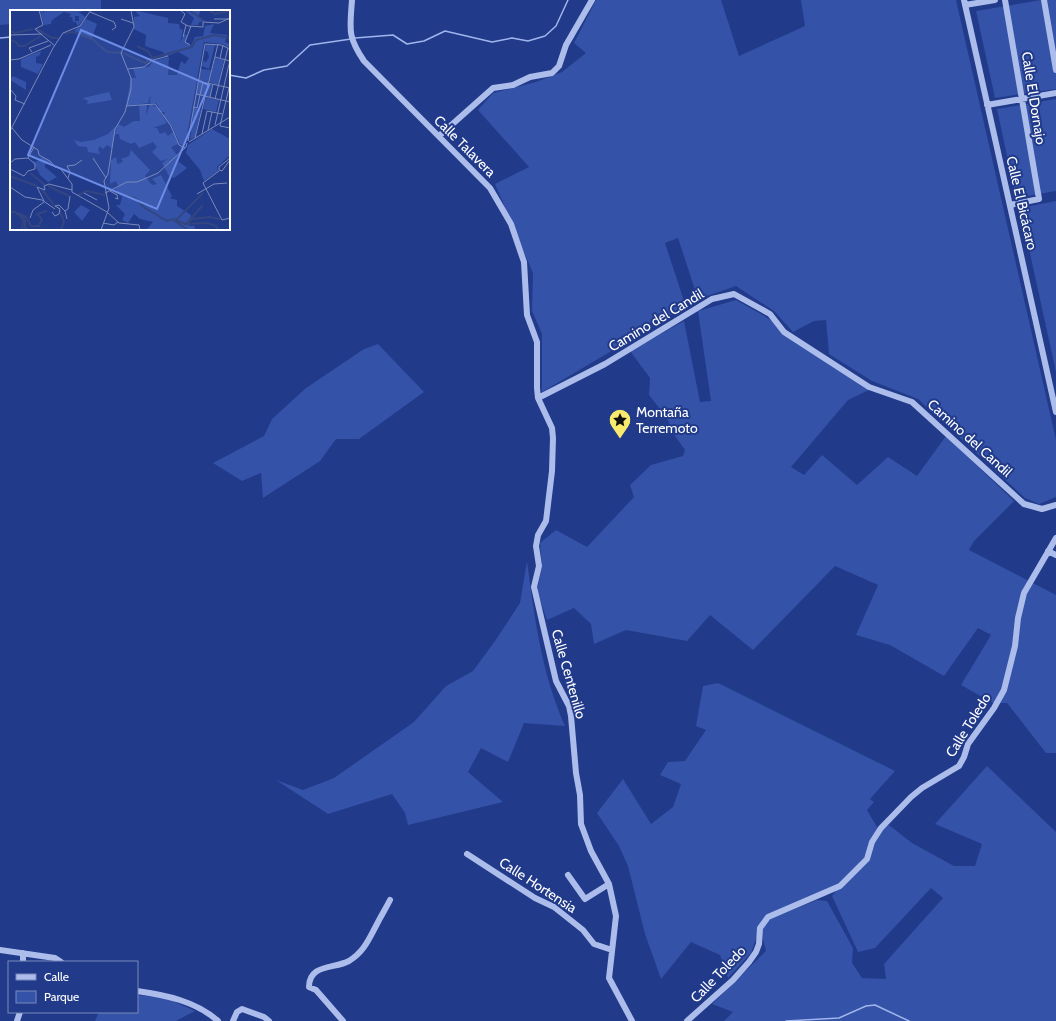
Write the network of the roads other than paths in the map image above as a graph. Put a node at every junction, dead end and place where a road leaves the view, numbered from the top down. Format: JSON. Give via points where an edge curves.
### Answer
{"nodes":[{"id":1,"x":352,"y":0,"type":"edge"},
{"id":2,"x":592,"y":0,"type":"edge"},
{"id":3,"x":995,"y":0,"type":"edge"},
{"id":4,"x":1005,"y":0,"type":"edge"},
{"id":5,"x":1044,"y":0,"type":"edge"},
{"id":6,"x":964,"y":2,"type":"edge"},
{"id":7,"x":1056,"y":70,"type":"edge"},
{"id":8,"x":1056,"y":94,"type":"edge"},
{"id":9,"x":1022,"y":99,"type":"junction"},
{"id":10,"x":987,"y":105,"type":"junction"},
{"id":11,"x":439,"y":136,"type":"junction"},
{"id":12,"x":1010,"y":205,"type":"junction"},
{"id":13,"x":538,"y":398,"type":"junction"},
{"id":14,"x":1056,"y":412,"type":"edge"},
{"id":15,"x":1056,"y":505,"type":"edge"},
{"id":16,"x":1056,"y":538,"type":"edge"},
{"id":17,"x":1048,"y":551,"type":"junction"},
{"id":18,"x":1056,"y":555,"type":"edge"},
{"id":19,"x":467,"y":854,"type":"dead end"},
{"id":20,"x":568,"y":875,"type":"dead end"},
{"id":21,"x":609,"y":884,"type":"junction"},
{"id":22,"x":390,"y":900,"type":"dead end"},
{"id":23,"x":0,"y":950,"type":"edge"},
{"id":24,"x":612,"y":950,"type":"junction"},
{"id":25,"x":23,"y":953,"type":"junction"},
{"id":26,"x":23,"y":961,"type":"edge"},
{"id":27,"x":60,"y":961,"type":"edge"},
{"id":28,"x":138,"y":991,"type":"edge"},
{"id":29,"x":218,"y":1021,"type":"edge"},
{"id":30,"x":233,"y":1021,"type":"edge"},
{"id":31,"x":269,"y":1021,"type":"edge"},
{"id":32,"x":343,"y":1021,"type":"edge"},
{"id":33,"x":632,"y":1021,"type":"edge"},
{"id":34,"x":687,"y":1021,"type":"edge"}],
"edges":[{"from":1,"to":11,"type":"street","name":"Calle Talavera","via":[[349,33],[354,46],[364,61]]},
{"from":2,"to":11,"type":"street","via":[[566,45],[559,66],[552,73],[530,77],[513,85],[493,88]]},
{"from":3,"to":6,"type":"street"},
{"from":4,"to":9,"type":"street","name":"Calle El Dornajo"},
{"from":5,"to":7,"type":"street"},
{"from":6,"to":10,"type":"street","name":"Calle El Bicácaro"},
{"from":8,"to":9,"type":"street"},
{"from":9,"to":10,"type":"street"},
{"from":9,"to":12,"type":"street","name":"Calle El Dornajo","via":[[1039,199]]},
{"from":10,"to":12,"type":"street","name":"Calle El Bicácaro"},
{"from":11,"to":13,"type":"street","name":"Calle Talavera","via":[[490,188],[511,224],[524,262],[527,315],[537,342]]},
{"from":12,"to":14,"type":"street","name":"Calle El Bicácaro"},
{"from":13,"to":15,"type":"street","name":"Camino del Candil","via":[[605,364],[712,299],[734,294],[770,314],[784,332],[869,387],[912,402],[1024,504],[1042,509]]},
{"from":13,"to":21,"type":"street","name":"Calle Centenillo","via":[[552,428],[552,471],[546,521],[538,535],[536,546],[539,566],[534,587],[556,681],[571,716],[581,824],[591,851]]},
{"from":16,"to":17,"type":"street","name":"Calle Toledo"},
{"from":17,"to":18,"type":"street"},
{"from":17,"to":34,"type":"street","name":"Calle Toledo","via":[[1024,593],[1004,690],[968,744],[959,766],[911,797],[881,828],[866,858],[840,886],[768,917],[760,928],[759,944],[749,962],[733,980]]},
{"from":19,"to":24,"type":"street","name":"Calle Hortensia","via":[[535,898],[554,907],[583,930],[594,944]]},
{"from":20,"to":21,"type":"street","via":[[585,899]]},
{"from":21,"to":24,"type":"street","name":"Calle Centenillo","via":[[616,916]]},
{"from":22,"to":32,"type":"street","via":[[361,951],[345,962],[321,968],[309,980],[309,988],[316,990]]},
{"from":23,"to":25,"type":"street"},
{"from":24,"to":33,"type":"street","name":"Calle Centenillo","via":[[609,978]]},
{"from":25,"to":26,"type":"street"},
{"from":25,"to":27,"type":"street"},
{"from":28,"to":29,"type":"street","via":[[176,998]]},
{"from":30,"to":31,"type":"street","via":[[237,1012],[242,1009]]}]}
